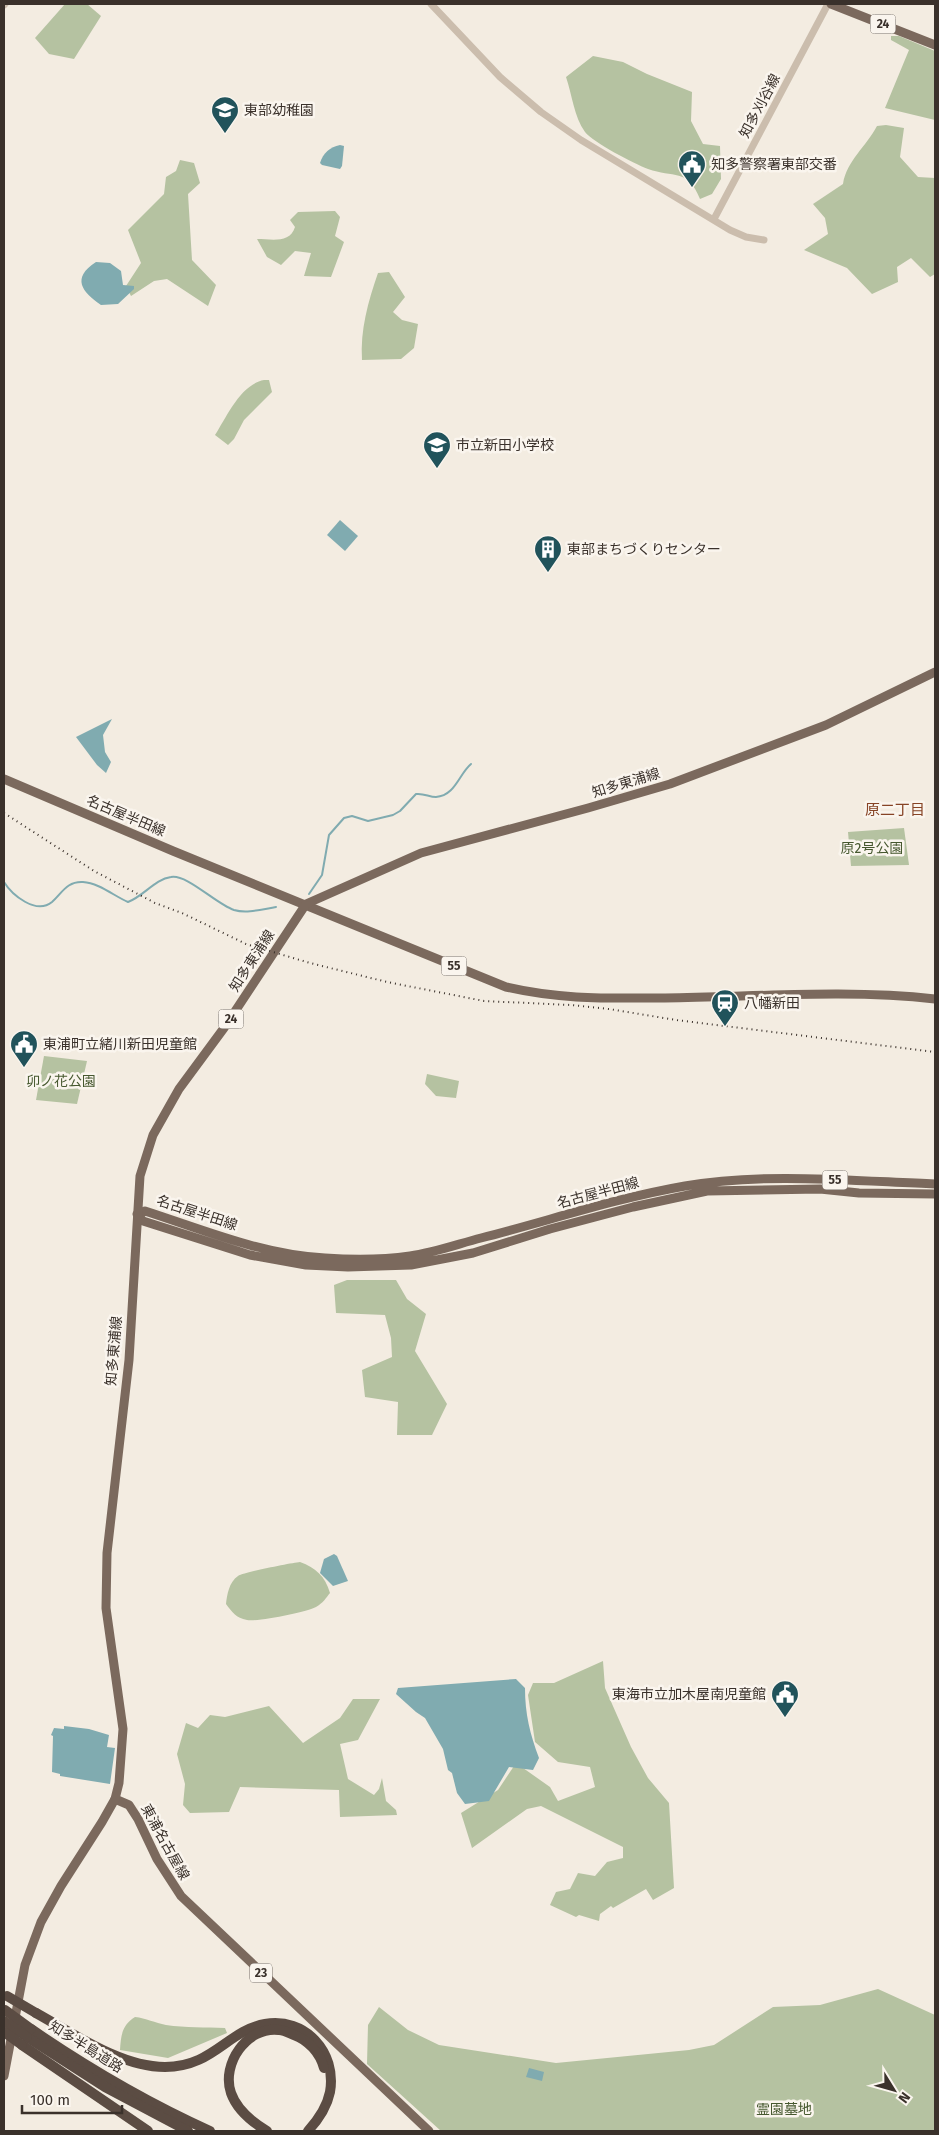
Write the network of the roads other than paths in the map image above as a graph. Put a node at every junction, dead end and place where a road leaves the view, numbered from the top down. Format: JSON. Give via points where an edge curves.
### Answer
{"nodes":[{"id":1,"x":431,"y":4,"type":"edge"},
{"id":2,"x":829,"y":4,"type":"edge"},
{"id":3,"x":935,"y":45,"type":"edge"},
{"id":4,"x":714,"y":220,"type":"junction"},
{"id":5,"x":764,"y":240,"type":"dead end"},
{"id":6,"x":935,"y":672,"type":"edge"},
{"id":7,"x":4,"y":779,"type":"edge"},
{"id":8,"x":306,"y":904,"type":"junction"},
{"id":9,"x":935,"y":998,"type":"edge"},
{"id":10,"x":935,"y":1184,"type":"edge"},
{"id":11,"x":935,"y":1194,"type":"edge"},
{"id":12,"x":137,"y":1214,"type":"junction"},
{"id":13,"x":115,"y":1799,"type":"junction"},
{"id":14,"x":6,"y":1995,"type":"edge"},
{"id":15,"x":4,"y":2010,"type":"edge"},
{"id":16,"x":4,"y":2021,"type":"edge"},
{"id":17,"x":4,"y":2032,"type":"edge"},
{"id":18,"x":27,"y":2037,"type":"junction"},
{"id":19,"x":4,"y":2076,"type":"edge"},
{"id":20,"x":148,"y":2131,"type":"edge"},
{"id":21,"x":188,"y":2131,"type":"edge"},
{"id":22,"x":210,"y":2131,"type":"edge"},
{"id":23,"x":267,"y":2131,"type":"edge"},
{"id":24,"x":301,"y":2131,"type":"edge"},
{"id":25,"x":308,"y":2131,"type":"edge"},
{"id":26,"x":429,"y":2131,"type":"edge"}],
"edges":[{"from":1,"to":4,"type":"street","via":[[500,77],[541,112],[581,140]]},
{"from":2,"to":3,"type":"main road","number":"24"},
{"from":2,"to":4,"type":"street","name":"知多刈谷線"},
{"from":4,"to":5,"type":"street","via":[[746,237]]},
{"from":6,"to":8,"type":"main road","name":"知多東浦線","via":[[826,725],[670,784],[421,853]]},
{"from":7,"to":8,"type":"main road","name":"名古屋半田線","number":"55"},
{"from":8,"to":9,"type":"main road","name":"名古屋半田線","number":"55","via":[[506,987],[535,994],[620,998],[863,994]]},
{"from":8,"to":12,"type":"main road","name":"知多東浦線","number":"24","via":[[238,1008],[179,1089],[153,1135],[140,1176]]},
{"from":10,"to":12,"type":"main road","name":"名古屋半田線","number":"55","via":[[735,1180],[686,1186],[411,1256],[362,1259],[287,1254],[145,1211]]},
{"from":11,"to":12,"type":"main road","name":"名古屋半田線","number":"55","via":[[820,1189],[707,1191],[633,1207],[472,1253],[412,1265],[348,1267],[306,1265],[250,1255],[142,1221]]},
{"from":12,"to":13,"type":"main road","name":"知多東浦線","number":"24","via":[[129,1360],[105,1580],[123,1728],[122,1766]]},
{"from":13,"to":19,"type":"main road","via":[[41,1922],[26,1966]]},
{"from":13,"to":26,"type":"main road","name":"東浦名古屋線","number":"23","via":[[130,1806],[156,1859],[181,1896]]},
{"from":14,"to":25,"type":"highway","bridge":true,"via":[[106,2052],[145,2065],[187,2065],[206,2058],[243,2033],[263,2024],[297,2027],[311,2035],[322,2048],[330,2071],[330,2092],[326,2104]]},
{"from":15,"to":18,"type":"highway","name":"知多半島道路","bridge":true},
{"from":16,"to":18,"type":"highway","name":"知多半島道路","bridge":true},
{"from":17,"to":18,"type":"highway","bridge":true},
{"from":18,"to":20,"type":"highway"},
{"from":18,"to":21,"type":"highway","name":"知多半島道路","via":[[105,2087]]},
{"from":18,"to":22,"type":"highway","name":"知多半島道路"},
{"from":23,"to":24,"type":"highway","via":[[253,2123],[236,2103],[229,2072],[234,2056],[243,2044],[260,2033],[279,2030],[301,2038],[313,2047],[323,2065],[326,2079],[324,2094],[318,2109]]}]}
